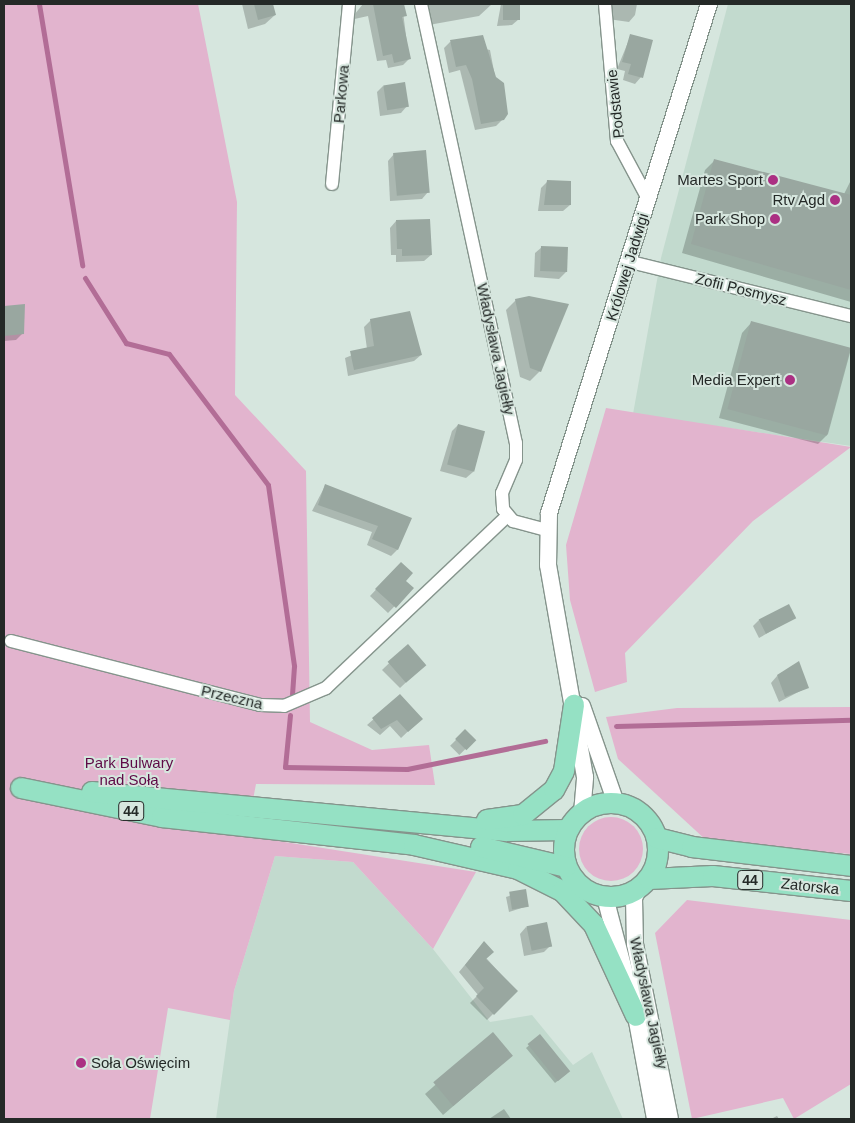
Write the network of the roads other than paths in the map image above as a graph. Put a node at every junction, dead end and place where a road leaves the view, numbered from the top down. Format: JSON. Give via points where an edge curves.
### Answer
{"nodes":[{"id":1,"x":349,"y":4,"type":"edge"},
{"id":2,"x":421,"y":4,"type":"edge"},
{"id":3,"x":605,"y":4,"type":"edge"},
{"id":4,"x":709,"y":4,"type":"edge"},
{"id":5,"x":332,"y":184,"type":"dead end"},
{"id":6,"x":647,"y":197,"type":"junction"},
{"id":7,"x":631,"y":262,"type":"junction"},
{"id":8,"x":851,"y":316,"type":"edge"},
{"id":9,"x":506,"y":517,"type":"junction"},
{"id":10,"x":547,"y":530,"type":"junction"},
{"id":11,"x":11,"y":641,"type":"dead end"},
{"id":12,"x":569,"y":665,"type":"junction"},
{"id":13,"x":574,"y":705,"type":"junction"},
{"id":14,"x":12,"y":787,"type":"edge"},
{"id":15,"x":616,"y":803,"type":"junction"},
{"id":16,"x":582,"y":813,"type":"junction"},
{"id":17,"x":423,"y":824,"type":"junction"},
{"id":18,"x":568,"y":830,"type":"junction"},
{"id":19,"x":657,"y":838,"type":"junction"},
{"id":20,"x":414,"y":845,"type":"junction"},
{"id":21,"x":851,"y":866,"type":"edge"},
{"id":22,"x":566,"y":867,"type":"junction"},
{"id":23,"x":644,"y":884,"type":"junction"},
{"id":24,"x":851,"y":891,"type":"edge"},
{"id":25,"x":604,"y":897,"type":"junction"},
{"id":26,"x":636,"y":1016,"type":"junction"},
{"id":27,"x":655,"y":1119,"type":"edge"},
{"id":28,"x":670,"y":1119,"type":"edge"}],
"edges":[{"from":1,"to":5,"type":"street","name":"Parkowa"},
{"from":2,"to":9,"type":"street","name":"Władysława Jagiełły","via":[[516,443],[516,460],[501,502]]},
{"from":3,"to":6,"type":"street","name":"Podstawie","via":[[617,141]]},
{"from":4,"to":6,"type":"street","name":"Królowej Jadwigi"},
{"from":6,"to":7,"type":"street","name":"Królowej Jadwigi"},
{"from":7,"to":8,"type":"street","name":"Zofii Posmysz"},
{"from":7,"to":10,"type":"street","name":"Królowej Jadwigi","via":[[573,431]]},
{"from":9,"to":10,"type":"street"},
{"from":9,"to":11,"type":"street","name":"Przeczna","via":[[326,688],[303,701],[260,705]]},
{"from":10,"to":12,"type":"street","via":[[548,565]]},
{"from":12,"to":13,"type":"street"},
{"from":12,"to":15,"type":"street"},
{"from":13,"to":16,"type":"street","via":[[585,777]]},
{"from":13,"to":17,"type":"main road","via":[[564,771],[536,809],[503,819]]},
{"from":14,"to":17,"type":"main road","number":"44"},
{"from":14,"to":20,"type":"main road","number":"44","via":[[162,817]]},
{"from":15,"to":16,"type":"main road"},
{"from":15,"to":19,"type":"main road","via":[[642,814]]},
{"from":16,"to":18,"type":"main road"},
{"from":17,"to":18,"type":"main road","number":"44"},
{"from":18,"to":22,"type":"main road"},
{"from":19,"to":21,"type":"main road","name":"Zatorska","number":"44","via":[[692,847]]},
{"from":19,"to":23,"type":"main road","via":[[658,853]]},
{"from":20,"to":22,"type":"main road","number":"44","via":[[492,848]]},
{"from":20,"to":26,"type":"main road","via":[[518,869],[562,891],[594,925]]},
{"from":22,"to":25,"type":"main road","via":[[581,887]]},
{"from":23,"to":24,"type":"main road","name":"Zatorska","number":"44","via":[[713,876]]},
{"from":23,"to":25,"type":"main road","number":"44"},
{"from":23,"to":28,"type":"street","name":"Władysława Jagiełły","via":[[634,898],[636,944]]},
{"from":25,"to":26,"type":"street","name":"Władysława Jagiełły"},
{"from":26,"to":27,"type":"street","name":"Władysława Jagiełły"}]}
